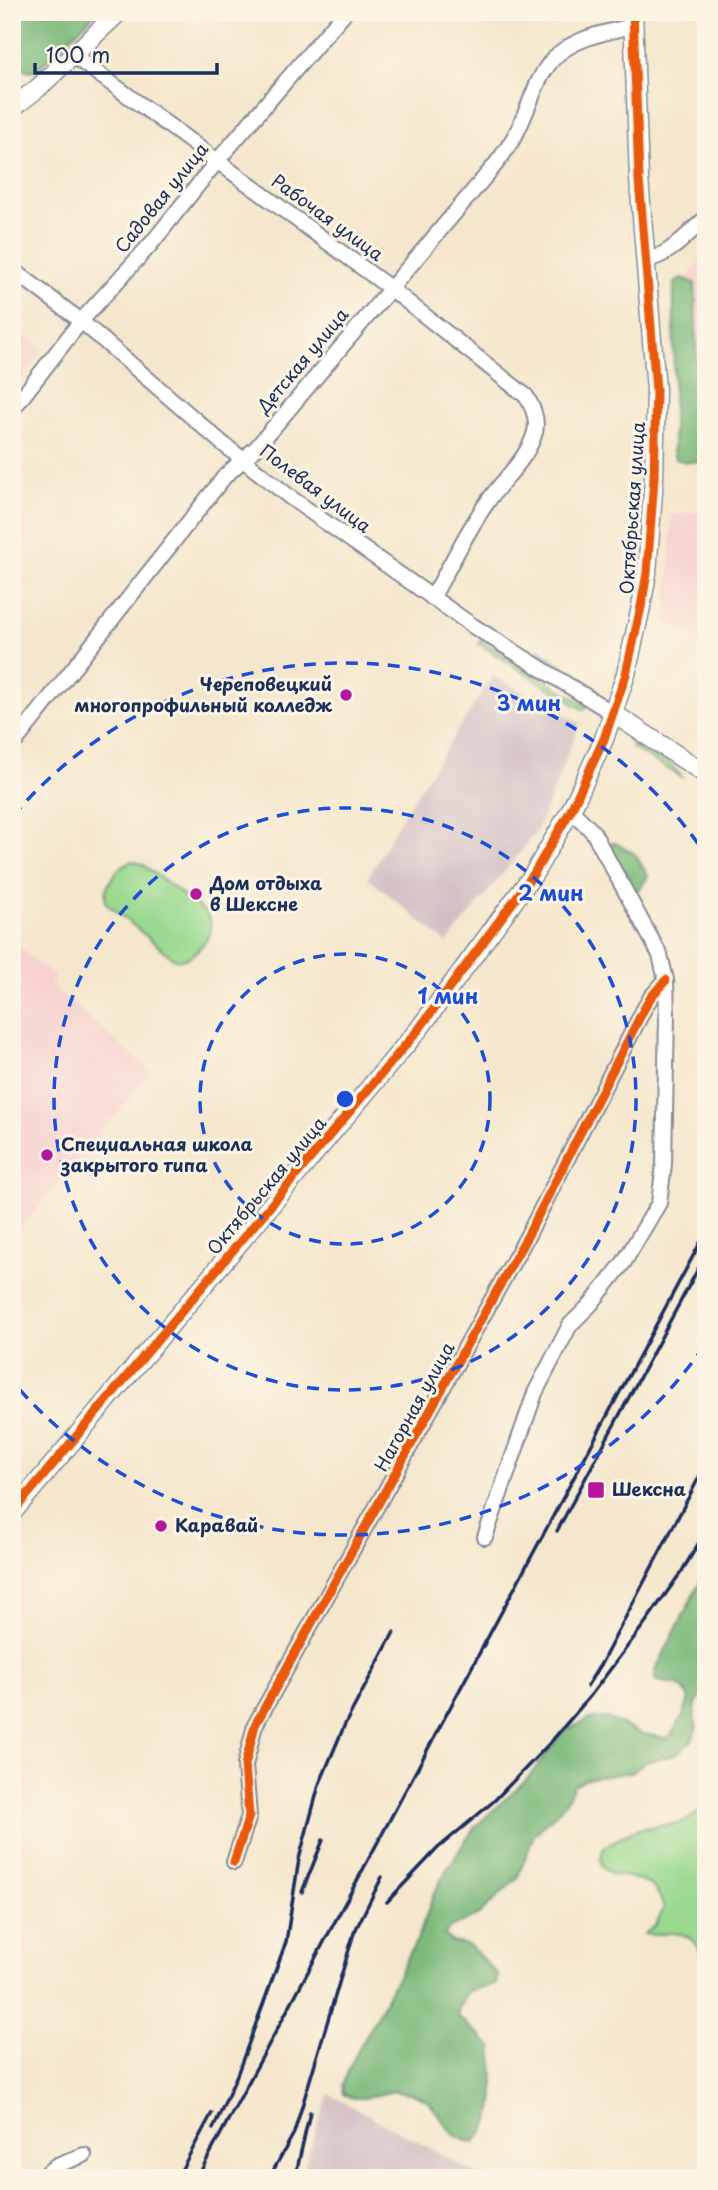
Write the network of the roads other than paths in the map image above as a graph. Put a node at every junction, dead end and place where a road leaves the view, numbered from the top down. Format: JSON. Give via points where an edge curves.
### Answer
{"nodes":[{"id":1,"x":119,"y":12,"type":"edge"},
{"id":2,"x":345,"y":12,"type":"edge"},
{"id":3,"x":633,"y":19,"type":"edge"},
{"id":4,"x":74,"y":56,"type":"junction"},
{"id":5,"x":12,"y":108,"type":"edge"},
{"id":6,"x":218,"y":160,"type":"junction"},
{"id":7,"x":706,"y":218,"type":"edge"},
{"id":8,"x":646,"y":260,"type":"junction"},
{"id":9,"x":12,"y":269,"type":"edge"},
{"id":10,"x":390,"y":288,"type":"junction"},
{"id":11,"x":81,"y":321,"type":"junction"},
{"id":12,"x":12,"y":410,"type":"edge"},
{"id":13,"x":244,"y":460,"type":"junction"},
{"id":14,"x":432,"y":598,"type":"junction"},
{"id":15,"x":614,"y":715,"type":"junction"},
{"id":16,"x":12,"y":746,"type":"edge"},
{"id":17,"x":706,"y":774,"type":"edge"},
{"id":18,"x":571,"y":810,"type":"junction"},
{"id":19,"x":666,"y":979,"type":"junction"},
{"id":20,"x":12,"y":1513,"type":"edge"},
{"id":21,"x":485,"y":1537,"type":"dead end"},
{"id":22,"x":234,"y":1861,"type":"dead end"},
{"id":23,"x":84,"y":2155,"type":"dead end"},
{"id":24,"x":41,"y":2178,"type":"edge"}],
"edges":[{"from":1,"to":4,"type":"street"},
{"from":2,"to":6,"type":"street","name":"Садовая улица"},
{"from":3,"to":8,"type":"street","name":"Октябрьская улица"},
{"from":3,"to":10,"type":"street","name":"Детская улица","via":[[577,43],[553,59],[502,156]]},
{"from":4,"to":5,"type":"street"},
{"from":4,"to":6,"type":"street","name":"Рабочая улица"},
{"from":6,"to":10,"type":"street","name":"Рабочая улица"},
{"from":6,"to":11,"type":"street","name":"Садовая улица"},
{"from":7,"to":8,"type":"street","via":[[666,253]]},
{"from":8,"to":15,"type":"street","name":"Октябрьская улица","via":[[656,390],[651,525],[642,607]]},
{"from":9,"to":11,"type":"street","name":"Полевая улица"},
{"from":10,"to":13,"type":"street","name":"Детская улица"},
{"from":10,"to":14,"type":"street","name":"Рабочая улица","via":[[526,396],[533,406],[536,428],[532,442],[486,504]]},
{"from":11,"to":12,"type":"street","name":"Садовая улица"},
{"from":11,"to":13,"type":"street","name":"Полевая улица"},
{"from":13,"to":14,"type":"street","name":"Полевая улица"},
{"from":13,"to":16,"type":"street","name":"Детская улица","via":[[225,476]]},
{"from":14,"to":15,"type":"street","name":"Полевая улица"},
{"from":15,"to":17,"type":"street"},
{"from":15,"to":18,"type":"street","name":"Октябрьская улица"},
{"from":18,"to":19,"type":"street","via":[[593,832],[660,955]]},
{"from":18,"to":20,"type":"street","name":"Октябрьская улица","via":[[533,875],[419,1029]]},
{"from":19,"to":21,"type":"street","via":[[664,1164],[659,1203],[624,1262],[570,1325],[535,1392]]},
{"from":19,"to":22,"type":"street","name":"Нагорная улица","via":[[650,997],[517,1256],[255,1726],[245,1765],[249,1816]]},
{"from":23,"to":24,"type":"street","via":[[57,2165]]}]}
